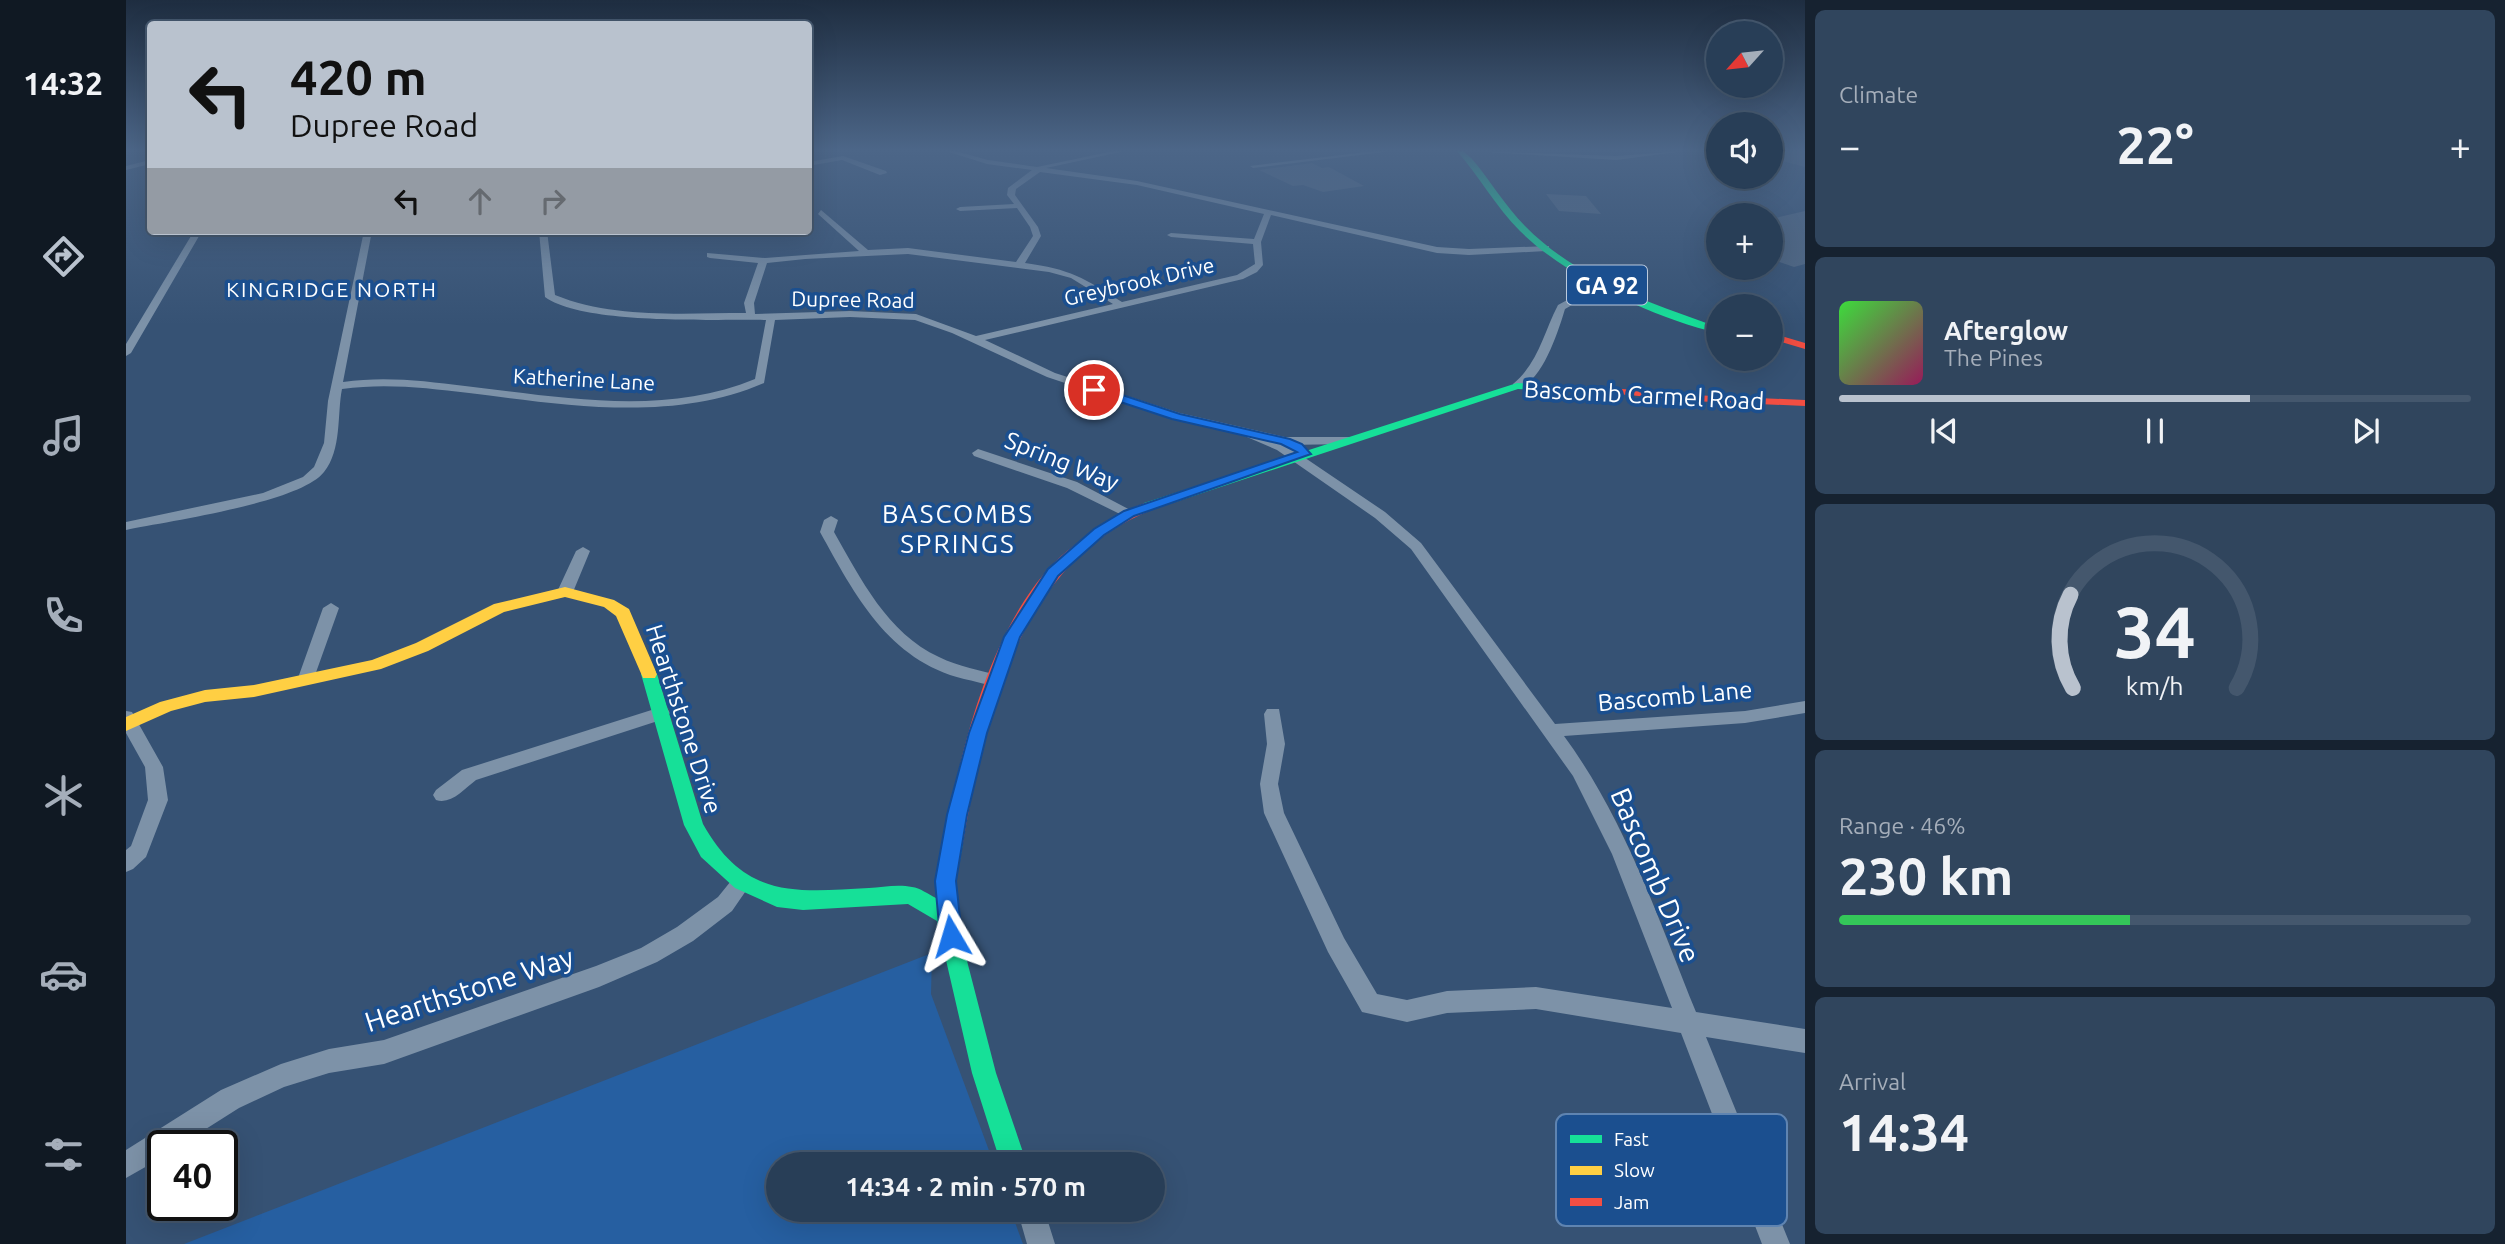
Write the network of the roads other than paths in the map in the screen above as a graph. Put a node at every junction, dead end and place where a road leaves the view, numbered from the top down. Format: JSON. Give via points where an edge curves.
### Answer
{"nodes":[{"id":1,"x":1021,"y":209,"type":"edge"},
{"id":2,"x":1251,"y":209,"type":"edge"},
{"id":3,"x":1507,"y":209,"type":"edge"},
{"id":4,"x":1522,"y":209,"type":"edge"},
{"id":5,"x":821,"y":212,"type":"dead end"},
{"id":6,"x":1268,"y":213,"type":"junction"},
{"id":7,"x":196,"y":235,"type":"edge"},
{"id":8,"x":367,"y":235,"type":"edge"},
{"id":9,"x":543,"y":235,"type":"edge"},
{"id":10,"x":1171,"y":235,"type":"dead end"},
{"id":11,"x":1257,"y":242,"type":"junction"},
{"id":12,"x":1546,"y":248,"type":"junction"},
{"id":13,"x":865,"y":253,"type":"junction"},
{"id":14,"x":710,"y":255,"type":"dead end"},
{"id":15,"x":765,"y":261,"type":"junction"},
{"id":16,"x":1019,"y":265,"type":"junction"},
{"id":17,"x":1632,"y":285,"type":"junction"},
{"id":18,"x":1612,"y":288,"type":"junction"},
{"id":19,"x":1119,"y":304,"type":"junction"},
{"id":20,"x":1706,"y":314,"type":"edge"},
{"id":21,"x":751,"y":317,"type":"junction"},
{"id":22,"x":771,"y":317,"type":"junction"},
{"id":23,"x":1706,"y":325,"type":"edge"},
{"id":24,"x":972,"y":340,"type":"junction"},
{"id":25,"x":1783,"y":340,"type":"edge"},
{"id":26,"x":1805,"y":346,"type":"edge"},
{"id":27,"x":1783,"y":351,"type":"edge"},
{"id":28,"x":126,"y":353,"type":"edge"},
{"id":29,"x":1805,"y":357,"type":"edge"},
{"id":30,"x":337,"y":386,"type":"junction"},
{"id":31,"x":1517,"y":386,"type":"junction"},
{"id":32,"x":1805,"y":403,"type":"edge"},
{"id":33,"x":1246,"y":433,"type":"junction"},
{"id":34,"x":1353,"y":440,"type":"junction"},
{"id":35,"x":1295,"y":451,"type":"junction"},
{"id":36,"x":978,"y":453,"type":"dead end"},
{"id":37,"x":1129,"y":513,"type":"junction"},
{"id":38,"x":831,"y":520,"type":"dead end"},
{"id":39,"x":126,"y":526,"type":"edge"},
{"id":40,"x":583,"y":551,"type":"dead end"},
{"id":41,"x":565,"y":592,"type":"junction"},
{"id":42,"x":331,"y":608,"type":"dead end"},
{"id":43,"x":306,"y":678,"type":"junction"},
{"id":44,"x":995,"y":680,"type":"junction"},
{"id":45,"x":1805,"y":707,"type":"edge"},
{"id":46,"x":661,"y":713,"type":"junction"},
{"id":47,"x":1273,"y":714,"type":"dead end"},
{"id":48,"x":127,"y":721,"type":"edge"},
{"id":49,"x":1548,"y":731,"type":"junction"},
{"id":50,"x":443,"y":795,"type":"dead end"},
{"id":51,"x":126,"y":863,"type":"edge"},
{"id":52,"x":742,"y":882,"type":"junction"},
{"id":53,"x":947,"y":915,"type":"junction"},
{"id":54,"x":1687,"y":1022,"type":"junction"},
{"id":55,"x":1805,"y":1041,"type":"edge"},
{"id":56,"x":1724,"y":1114,"type":"edge"},
{"id":57,"x":1010,"y":1152,"type":"edge"},
{"id":58,"x":126,"y":1165,"type":"edge"},
{"id":59,"x":1034,"y":1222,"type":"edge"},
{"id":60,"x":1769,"y":1226,"type":"edge"},
{"id":61,"x":1041,"y":1244,"type":"edge"},
{"id":62,"x":1776,"y":1244,"type":"edge"}],
"edges":[{"from":1,"to":16,"type":"street","via":[[1037,236]]},
{"from":2,"to":6,"type":"street"},
{"from":3,"to":12,"type":"street","number":"GA 92"},
{"from":4,"to":17,"type":"street","number":"GA 92","via":[[1540,230]]},
{"from":5,"to":13,"type":"street"},
{"from":6,"to":11,"type":"street","name":"Greybrook Drive"},
{"from":6,"to":12,"type":"street","via":[[1449,251]]},
{"from":7,"to":28,"type":"street"},
{"from":8,"to":30,"type":"street"},
{"from":9,"to":21,"type":"street","name":"Dupree Road","via":[[550,297],[557,302],[580,309],[645,315]]},
{"from":10,"to":11,"type":"street"},
{"from":11,"to":19,"type":"street","name":"Greybrook Drive","via":[[1259,265],[1240,277]]},
{"from":12,"to":18,"type":"street","number":"GA 92"},
{"from":13,"to":15,"type":"street"},
{"from":13,"to":16,"type":"street","via":[[908,251]]},
{"from":14,"to":15,"type":"street"},
{"from":15,"to":21,"type":"street","via":[[749,303]]},
{"from":16,"to":19,"type":"street","via":[[1065,273]]},
{"from":17,"to":18,"type":"street"},
{"from":17,"to":20,"type":"street","number":"GA 92"},
{"from":18,"to":23,"type":"street","number":"GA 92"},
{"from":18,"to":31,"type":"street","via":[[1574,298],[1561,307],[1546,350]]},
{"from":19,"to":24,"type":"street","name":"Greybrook Drive"},
{"from":21,"to":22,"type":"street","name":"Dupree Road"},
{"from":22,"to":24,"type":"street","name":"Dupree Road","via":[[893,314],[931,321]]},
{"from":22,"to":30,"type":"street","name":"Katherine Lane","via":[[760,381],[744,391],[711,400],[634,404],[386,381]]},
{"from":24,"to":33,"type":"street","name":"Dupree Road","via":[[1051,375]]},
{"from":25,"to":26,"type":"street"},
{"from":27,"to":29,"type":"street"},
{"from":30,"to":39,"type":"street","via":[[330,443],[320,468],[308,480],[267,496]]},
{"from":31,"to":32,"type":"street","name":"Bascomb Carmel Road"},
{"from":31,"to":34,"type":"street","name":"Bascomb Carmel Road"},
{"from":33,"to":35,"type":"street","name":"Dupree Road"},
{"from":33,"to":35,"type":"street","name":"Dupree Road"},
{"from":34,"to":35,"type":"street","name":"Bascomb Carmel Road"},
{"from":34,"to":35,"type":"street","name":"Dupree Road"},
{"from":35,"to":37,"type":"street","name":"Bascomb Carmel Road"},
{"from":35,"to":49,"type":"street","name":"Bascomb Drive","via":[[1416,546]]},
{"from":36,"to":37,"type":"street","name":"Spring Way","via":[[1072,485]]},
{"from":37,"to":44,"type":"street","name":"Bascomb Carmel Road","via":[[1099,532],[1053,573],[1012,637]]},
{"from":38,"to":44,"type":"street","via":[[827,532],[869,606],[907,649],[967,676]]},
{"from":40,"to":41,"type":"street"},
{"from":41,"to":43,"type":"street","name":"Hearthstone Drive","via":[[499,608],[375,665]]},
{"from":41,"to":46,"type":"street","name":"Hearthstone Drive","via":[[609,603],[623,613]]},
{"from":42,"to":43,"type":"street"},
{"from":43,"to":48,"type":"street","name":"Hearthstone Drive","via":[[254,691],[205,696]]},
{"from":44,"to":53,"type":"street","name":"Bascomb Carmel Road","via":[[951,840]]},
{"from":45,"to":49,"type":"street","name":"Bascomb Lane","via":[[1745,717]]},
{"from":46,"to":50,"type":"street","via":[[469,775]]},
{"from":46,"to":52,"type":"street","name":"Hearthstone Drive","via":[[694,825],[708,851]]},
{"from":47,"to":54,"type":"street","via":[[1276,744],[1269,784],[1274,813],[1336,945],[1370,1004],[1407,1010],[1447,1002],[1536,998]]},
{"from":48,"to":51,"type":"street","via":[[154,767],[158,800],[139,851]]},
{"from":49,"to":54,"type":"street","name":"Bascomb Drive","via":[[1580,772],[1622,853]]},
{"from":52,"to":53,"type":"street","name":"Hearthstone Drive","via":[[777,898],[803,901],[910,895]]},
{"from":52,"to":58,"type":"street","name":"Hearthstone Way","via":[[725,904],[649,955],[384,1052],[281,1076],[230,1099]]},
{"from":53,"to":57,"type":"street","name":"Bascomb Carmel Road","via":[[984,1073]]},
{"from":54,"to":55,"type":"street"},
{"from":54,"to":56,"type":"street","name":"Bascomb Drive"},
{"from":59,"to":61,"type":"street"},
{"from":60,"to":62,"type":"street","name":"Bascomb Drive"}]}
